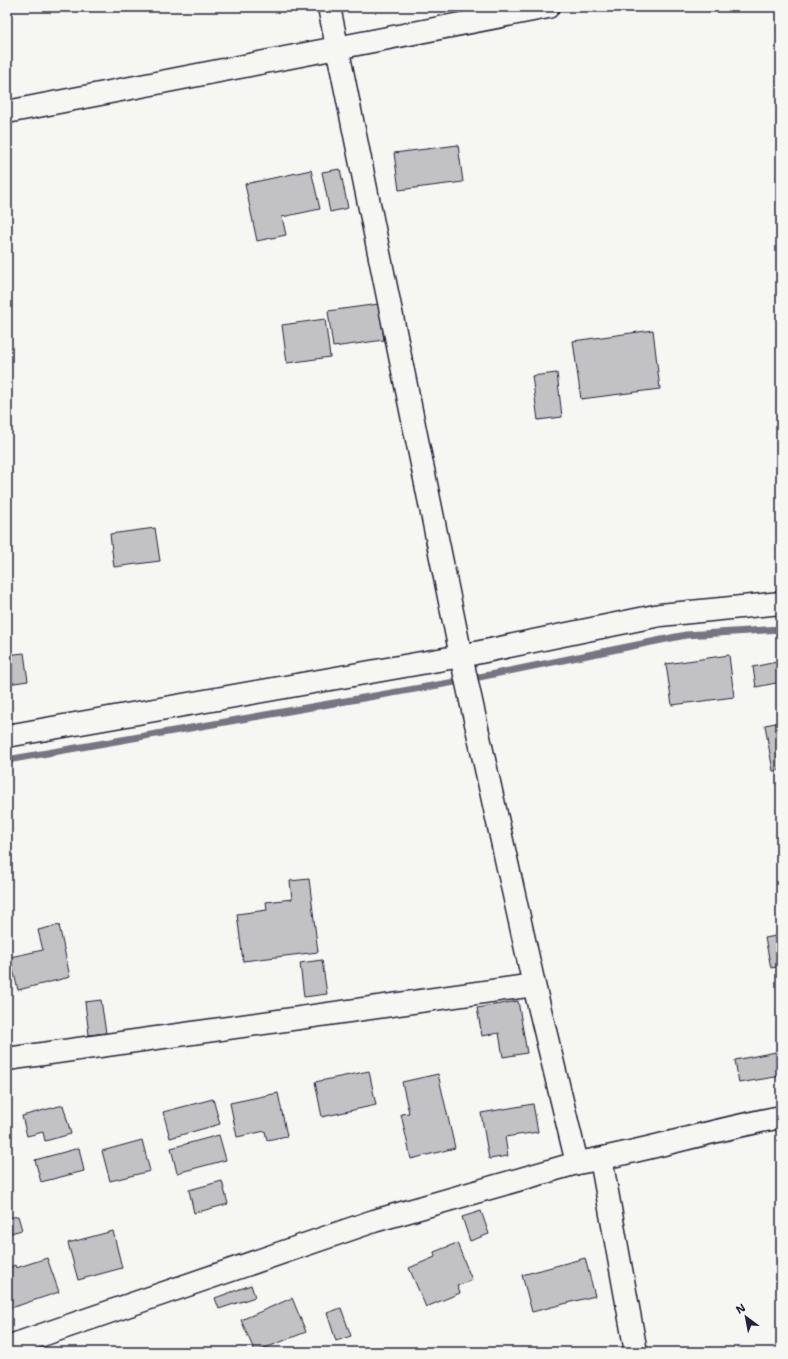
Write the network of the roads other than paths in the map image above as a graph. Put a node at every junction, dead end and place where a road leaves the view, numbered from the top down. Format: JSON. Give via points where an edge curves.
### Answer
{"nodes":[{"id":1,"x":329,"y":7,"type":"edge"},
{"id":2,"x":548,"y":7,"type":"edge"},
{"id":3,"x":337,"y":47,"type":"junction"},
{"id":4,"x":7,"y":112,"type":"edge"},
{"id":5,"x":781,"y":603,"type":"edge"},
{"id":6,"x":461,"y":656,"type":"junction"},
{"id":7,"x":7,"y":736,"type":"edge"},
{"id":8,"x":534,"y":985,"type":"junction"},
{"id":9,"x":7,"y":1059,"type":"edge"},
{"id":10,"x":781,"y":1118,"type":"edge"},
{"id":11,"x":601,"y":1158,"type":"junction"},
{"id":12,"x":577,"y":1163,"type":"junction"},
{"id":13,"x":7,"y":1347,"type":"edge"},
{"id":14,"x":636,"y":1352,"type":"edge"}],
"edges":[{"from":1,"to":3,"type":"street"},
{"from":2,"to":3,"type":"street"},
{"from":3,"to":4,"type":"street"},
{"from":3,"to":6,"type":"street"},
{"from":5,"to":6,"type":"street","via":[[660,615]]},
{"from":6,"to":7,"type":"street"},
{"from":6,"to":8,"type":"street"},
{"from":8,"to":9,"type":"street"},
{"from":8,"to":12,"type":"street"},
{"from":10,"to":11,"type":"street","via":[[735,1126]]},
{"from":11,"to":12,"type":"street"},
{"from":11,"to":14,"type":"street"},
{"from":12,"to":13,"type":"street","via":[[374,1221]]}]}
